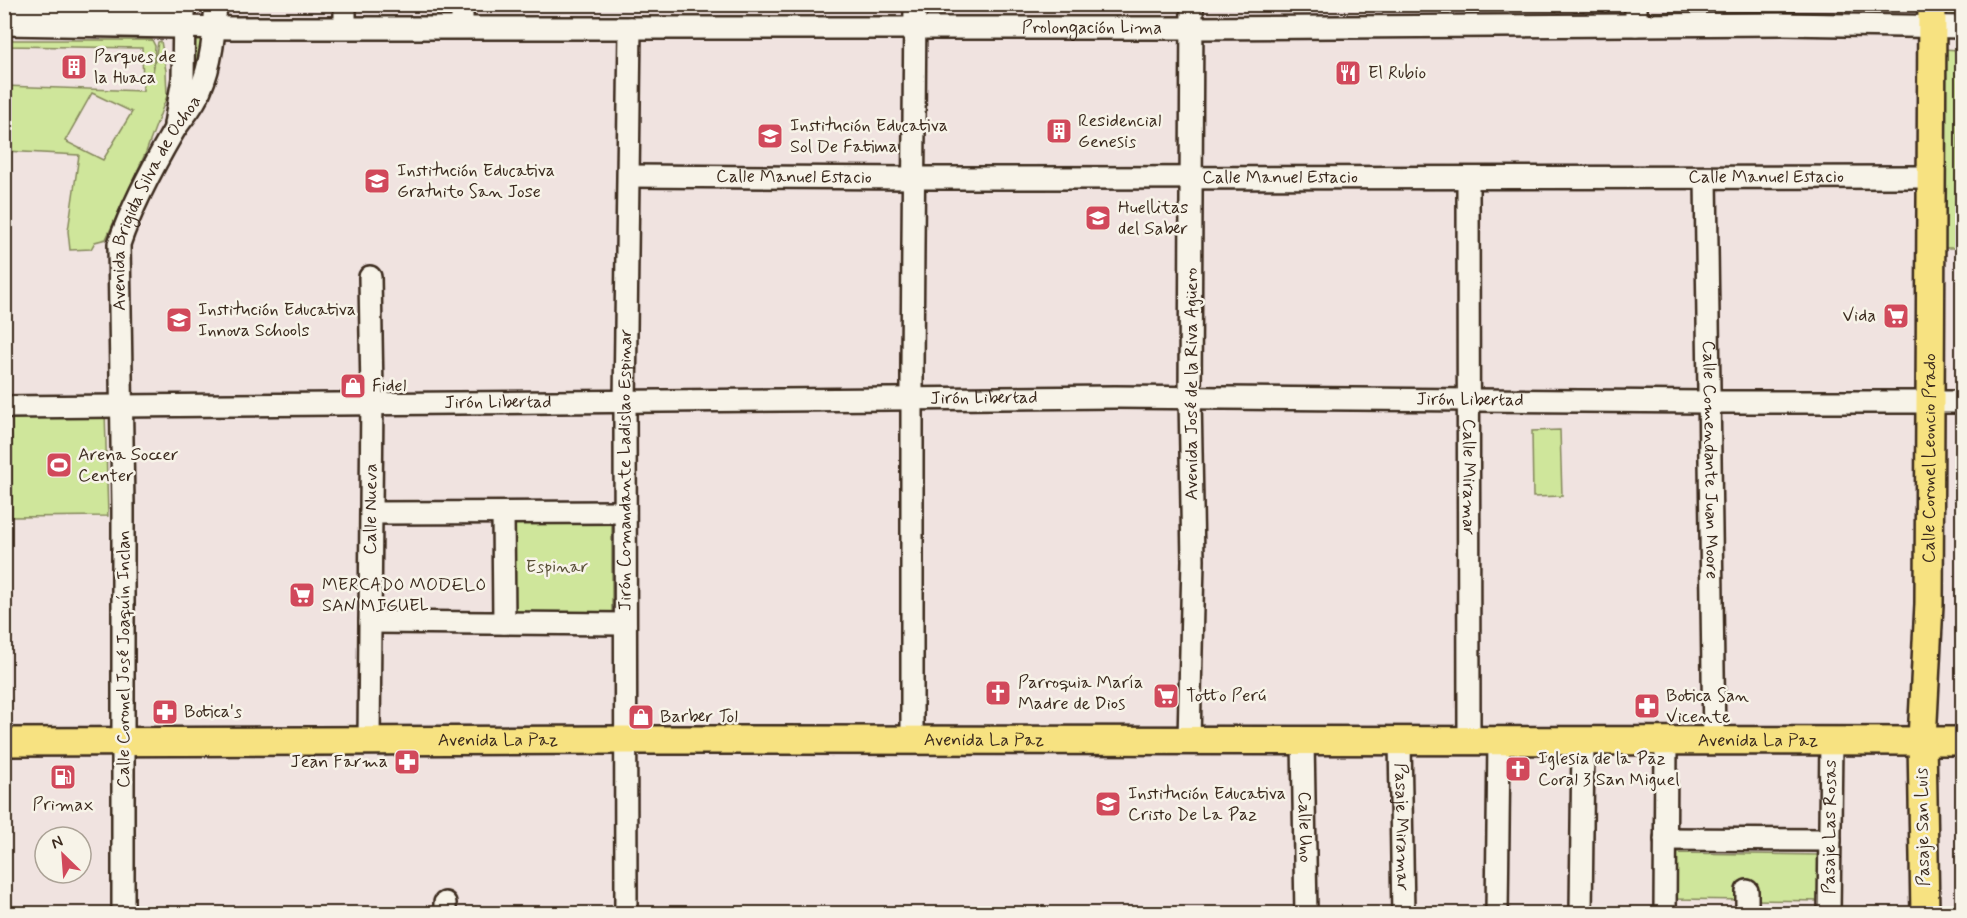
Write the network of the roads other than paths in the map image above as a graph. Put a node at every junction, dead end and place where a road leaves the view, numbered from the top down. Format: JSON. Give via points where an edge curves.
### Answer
{"nodes":[{"id":1,"x":216,"y":4,"type":"edge"},
{"id":2,"x":345,"y":4,"type":"edge"},
{"id":3,"x":462,"y":4,"type":"edge"},
{"id":4,"x":915,"y":4,"type":"edge"},
{"id":5,"x":1192,"y":4,"type":"edge"},
{"id":6,"x":4,"y":7,"type":"edge"},
{"id":7,"x":184,"y":13,"type":"edge"},
{"id":8,"x":1783,"y":14,"type":"edge"},
{"id":9,"x":1636,"y":15,"type":"edge"},
{"id":10,"x":1932,"y":16,"type":"edge"},
{"id":11,"x":4,"y":24,"type":"edge"},
{"id":12,"x":214,"y":27,"type":"junction"},
{"id":13,"x":345,"y":27,"type":"junction"},
{"id":14,"x":462,"y":27,"type":"junction"},
{"id":15,"x":1962,"y":27,"type":"edge"},
{"id":16,"x":630,"y":28,"type":"junction"},
{"id":17,"x":915,"y":28,"type":"junction"},
{"id":18,"x":1192,"y":28,"type":"junction"},
{"id":19,"x":174,"y":130,"type":"junction"},
{"id":20,"x":629,"y":176,"type":"junction"},
{"id":21,"x":1191,"y":177,"type":"junction"},
{"id":22,"x":1930,"y":177,"type":"junction"},
{"id":23,"x":914,"y":178,"type":"junction"},
{"id":24,"x":1706,"y":178,"type":"junction"},
{"id":25,"x":1468,"y":179,"type":"junction"},
{"id":26,"x":370,"y":277,"type":"dead end"},
{"id":27,"x":1190,"y":397,"type":"junction"},
{"id":28,"x":912,"y":398,"type":"junction"},
{"id":29,"x":1467,"y":399,"type":"junction"},
{"id":30,"x":625,"y":402,"type":"junction"},
{"id":31,"x":1708,"y":402,"type":"junction"},
{"id":32,"x":1929,"y":402,"type":"junction"},
{"id":33,"x":1962,"y":402,"type":"edge"},
{"id":34,"x":121,"y":405,"type":"junction"},
{"id":35,"x":372,"y":405,"type":"junction"},
{"id":36,"x":4,"y":407,"type":"edge"},
{"id":37,"x":625,"y":512,"type":"junction"},
{"id":38,"x":371,"y":513,"type":"junction"},
{"id":39,"x":503,"y":513,"type":"junction"},
{"id":40,"x":370,"y":622,"type":"junction"},
{"id":41,"x":504,"y":623,"type":"junction"},
{"id":42,"x":625,"y":624,"type":"junction"},
{"id":43,"x":624,"y":740,"type":"junction"},
{"id":44,"x":912,"y":740,"type":"junction"},
{"id":45,"x":369,"y":741,"type":"junction"},
{"id":46,"x":1189,"y":741,"type":"junction"},
{"id":47,"x":1303,"y":741,"type":"junction"},
{"id":48,"x":1400,"y":741,"type":"junction"},
{"id":49,"x":1469,"y":741,"type":"junction"},
{"id":50,"x":1499,"y":741,"type":"junction"},
{"id":51,"x":1583,"y":741,"type":"junction"},
{"id":52,"x":1666,"y":741,"type":"junction"},
{"id":53,"x":1714,"y":741,"type":"junction"},
{"id":54,"x":1831,"y":741,"type":"junction"},
{"id":55,"x":1922,"y":741,"type":"junction"},
{"id":56,"x":1962,"y":741,"type":"edge"},
{"id":57,"x":4,"y":742,"type":"edge"},
{"id":58,"x":125,"y":742,"type":"junction"},
{"id":59,"x":1665,"y":839,"type":"junction"},
{"id":60,"x":1830,"y":840,"type":"junction"},
{"id":61,"x":1747,"y":891,"type":"dead end"},
{"id":62,"x":123,"y":914,"type":"edge"},
{"id":63,"x":626,"y":914,"type":"edge"},
{"id":64,"x":1306,"y":914,"type":"edge"},
{"id":65,"x":1403,"y":914,"type":"edge"},
{"id":66,"x":1497,"y":914,"type":"edge"},
{"id":67,"x":1581,"y":914,"type":"edge"},
{"id":68,"x":1665,"y":914,"type":"edge"},
{"id":69,"x":1747,"y":914,"type":"edge"},
{"id":70,"x":1829,"y":914,"type":"edge"},
{"id":71,"x":1925,"y":914,"type":"edge"}],
"edges":[{"from":1,"to":12,"type":"street","name":"Avenida Brigida Silva de Ochoa"},
{"from":2,"to":13,"type":"street"},
{"from":3,"to":14,"type":"street"},
{"from":4,"to":17,"type":"street"},
{"from":5,"to":18,"type":"street","name":"Avenida José de la Riva Agüero"},
{"from":6,"to":7,"type":"street"},
{"from":7,"to":11,"type":"street"},
{"from":7,"to":12,"type":"street","name":"Prolongación Lima"},
{"from":7,"to":19,"type":"street","via":[[183,79]]},
{"from":8,"to":9,"type":"street","name":"Prolongación Lima"},
{"from":8,"to":10,"type":"street","name":"Prolongación Lima"},
{"from":9,"to":18,"type":"street","name":"Prolongación Lima"},
{"from":10,"to":15,"type":"street","name":"Prolongación Lima"},
{"from":10,"to":22,"type":"main road","name":"Calle Coronel Leoncio Prado"},
{"from":12,"to":13,"type":"street","name":"Prolongación Lima"},
{"from":12,"to":19,"type":"street","name":"Avenida Brigida Silva de Ochoa","via":[[201,89]]},
{"from":13,"to":14,"type":"street","name":"Prolongación Lima"},
{"from":14,"to":16,"type":"street","name":"Prolongación Lima"},
{"from":16,"to":17,"type":"street","name":"Prolongación Lima"},
{"from":16,"to":20,"type":"street","name":"Jirón Comandante Ladislao Espinar"},
{"from":17,"to":18,"type":"street","name":"Prolongación Lima"},
{"from":17,"to":23,"type":"street"},
{"from":18,"to":21,"type":"street","name":"Avenida José de la Riva Agüero"},
{"from":19,"to":34,"type":"street","name":"Avenida Brigida Silva de Ochoa","via":[[118,244]]},
{"from":20,"to":23,"type":"street","name":"Calle Manuel Estacio"},
{"from":20,"to":30,"type":"street","name":"Jirón Comandante Ladislao Espinar"},
{"from":21,"to":23,"type":"street","name":"Calle Manuel Estacio"},
{"from":21,"to":25,"type":"street","name":"Calle Manuel Estacio"},
{"from":21,"to":27,"type":"street","name":"Avenida José de la Riva Agüero"},
{"from":22,"to":24,"type":"street","name":"Calle Manuel Estacio"},
{"from":22,"to":32,"type":"main road","name":"Calle Coronel Leoncio Prado"},
{"from":23,"to":28,"type":"street"},
{"from":24,"to":25,"type":"street","name":"Calle Manuel Estacio"},
{"from":24,"to":31,"type":"street","name":"Calle Comendante Juan Moore"},
{"from":25,"to":29,"type":"street","name":"Calle Miramar"},
{"from":26,"to":35,"type":"street","name":"Calle Nueva"},
{"from":27,"to":28,"type":"street","name":"Jirón Libertad"},
{"from":27,"to":29,"type":"street","name":"Jirón Libertad"},
{"from":27,"to":46,"type":"street","name":"Avenida José de la Riva Agüero","via":[[1193,560]]},
{"from":28,"to":30,"type":"street","name":"Jirón Libertad"},
{"from":28,"to":44,"type":"street"},
{"from":29,"to":31,"type":"street","name":"Jirón Libertad"},
{"from":29,"to":49,"type":"street","name":"Calle Miramar"},
{"from":30,"to":35,"type":"street","name":"Jirón Libertad"},
{"from":30,"to":37,"type":"street","name":"Jirón Comandante Ladislao Espinar"},
{"from":31,"to":32,"type":"street","name":"Jirón Libertad"},
{"from":31,"to":53,"type":"street","name":"Calle Comendante Juan Moore"},
{"from":32,"to":33,"type":"street","name":"Jirón Libertad"},
{"from":32,"to":55,"type":"main road","name":"Calle Coronel Leoncio Prado","via":[[1929,604]]},
{"from":34,"to":35,"type":"street","name":"Jirón Libertad"},
{"from":34,"to":36,"type":"street","name":"Jirón Libertad"},
{"from":34,"to":58,"type":"street","name":"Calle Coronel José Joaquín Inclan"},
{"from":35,"to":38,"type":"street","name":"Calle Nueva"},
{"from":37,"to":39,"type":"street"},
{"from":37,"to":42,"type":"street","name":"Jirón Comandante Ladislao Espinar"},
{"from":38,"to":39,"type":"street"},
{"from":38,"to":40,"type":"street","name":"Calle Nueva"},
{"from":39,"to":41,"type":"street"},
{"from":40,"to":41,"type":"street"},
{"from":40,"to":45,"type":"street","name":"Calle Nueva"},
{"from":41,"to":42,"type":"street"},
{"from":42,"to":43,"type":"street","name":"Jirón Comandante Ladislao Espinar"},
{"from":43,"to":44,"type":"main road","name":"Avenida La Paz"},
{"from":43,"to":45,"type":"main road","name":"Avenida La Paz"},
{"from":43,"to":63,"type":"street","name":"Jirón Comandante Ladislao Espinar"},
{"from":44,"to":46,"type":"main road","name":"Avenida La Paz"},
{"from":45,"to":58,"type":"main road","name":"Avenida La Paz"},
{"from":46,"to":47,"type":"main road","name":"Avenida La Paz"},
{"from":47,"to":48,"type":"main road","name":"Avenida La Paz"},
{"from":47,"to":64,"type":"street","name":"Calle Uno"},
{"from":48,"to":49,"type":"main road","name":"Avenida La Paz"},
{"from":48,"to":65,"type":"street","name":"Pasaje Miramar"},
{"from":49,"to":50,"type":"main road","name":"Avenida La Paz"},
{"from":50,"to":51,"type":"main road","name":"Avenida La Paz"},
{"from":50,"to":66,"type":"street"},
{"from":51,"to":52,"type":"main road","name":"Avenida La Paz"},
{"from":51,"to":67,"type":"street"},
{"from":52,"to":53,"type":"main road","name":"Avenida La Paz"},
{"from":52,"to":59,"type":"street"},
{"from":53,"to":54,"type":"main road","name":"Avenida La Paz"},
{"from":54,"to":55,"type":"main road","name":"Avenida La Paz"},
{"from":54,"to":60,"type":"street","name":"Pasaje Las Rosas"},
{"from":55,"to":56,"type":"main road","name":"Avenida La Paz"},
{"from":55,"to":71,"type":"main road","name":"Pasaje San Luis"},
{"from":57,"to":58,"type":"main road","name":"Avenida La Paz"},
{"from":58,"to":62,"type":"street","name":"Calle Coronel José Joaquín Inclan"},
{"from":59,"to":60,"type":"street"},
{"from":59,"to":68,"type":"street"},
{"from":60,"to":70,"type":"street","name":"Pasaje Las Rosas"},
{"from":61,"to":69,"type":"street"}]}
